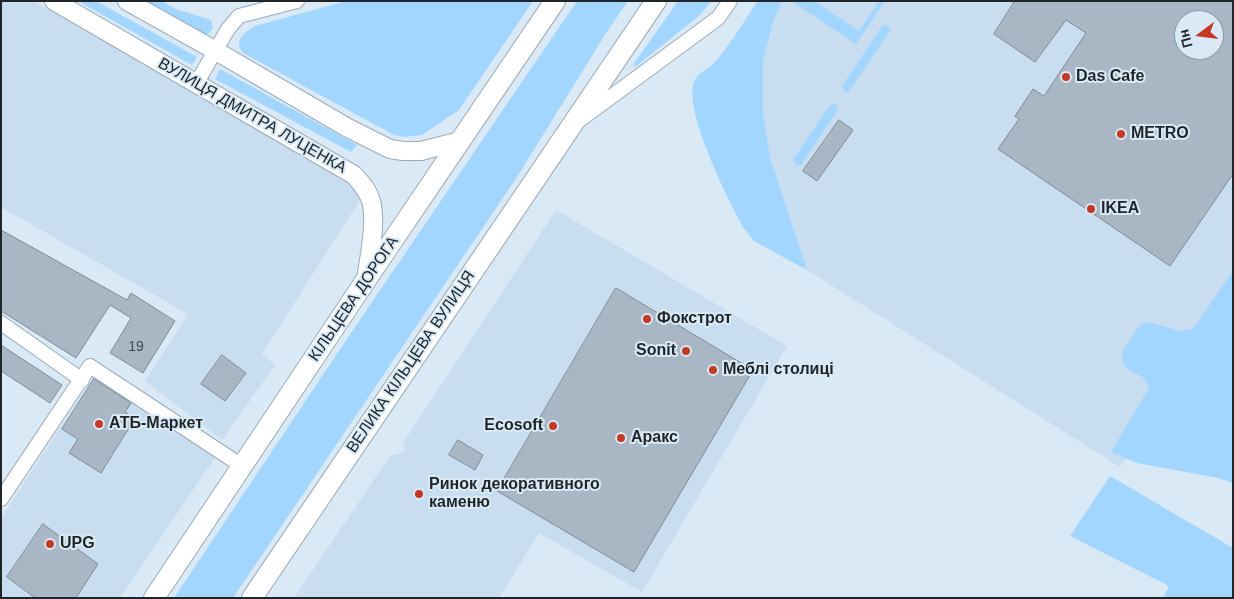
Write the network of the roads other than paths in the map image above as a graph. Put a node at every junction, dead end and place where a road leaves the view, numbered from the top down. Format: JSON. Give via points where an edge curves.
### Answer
{"nodes":[{"id":1,"x":54,"y":1,"type":"edge"},
{"id":2,"x":127,"y":1,"type":"edge"},
{"id":3,"x":297,"y":1,"type":"edge"},
{"id":4,"x":555,"y":1,"type":"edge"},
{"id":5,"x":656,"y":1,"type":"edge"},
{"id":6,"x":730,"y":1,"type":"edge"},
{"id":7,"x":216,"y":51,"type":"junction"},
{"id":8,"x":196,"y":84,"type":"junction"},
{"id":9,"x":570,"y":127,"type":"junction"},
{"id":10,"x":460,"y":141,"type":"junction"},
{"id":11,"x":366,"y":280,"type":"junction"},
{"id":12,"x":1,"y":323,"type":"edge"},
{"id":13,"x":82,"y":380,"type":"junction"},
{"id":14,"x":242,"y":466,"type":"junction"},
{"id":15,"x":1,"y":499,"type":"edge"},
{"id":16,"x":154,"y":598,"type":"edge"},
{"id":17,"x":252,"y":598,"type":"edge"}],
"edges":[{"from":1,"to":8,"type":"main road","name":"ВУЛИЦЯ ДМИТРА ЛУЦЕНКА"},
{"from":2,"to":7,"type":"main road"},
{"from":3,"to":7,"type":"street","via":[[239,16]]},
{"from":4,"to":10,"type":"highway","name":"КІЛЬЦЕВА ДОРОГА"},
{"from":5,"to":9,"type":"highway"},
{"from":6,"to":9,"type":"street","via":[[718,18]]},
{"from":7,"to":8,"type":"street"},
{"from":7,"to":10,"type":"main road","via":[[390,149],[420,151]]},
{"from":8,"to":11,"type":"main road","name":"ВУЛИЦЯ ДМИТРА ЛУЦЕНКА","via":[[354,175],[364,185],[371,201],[372,218]]},
{"from":9,"to":17,"type":"highway","name":"ВЕЛИКА КІЛЬЦЕВА ВУЛИЦЯ"},
{"from":10,"to":11,"type":"highway","name":"КІЛЬЦЕВА ДОРОГА"},
{"from":11,"to":14,"type":"highway","name":"КІЛЬЦЕВА ДОРОГА"},
{"from":12,"to":13,"type":"street"},
{"from":13,"to":14,"type":"street","via":[[90,366]]},
{"from":13,"to":15,"type":"street"},
{"from":14,"to":16,"type":"highway","name":"КІЛЬЦЕВА ДОРОГА"}]}
